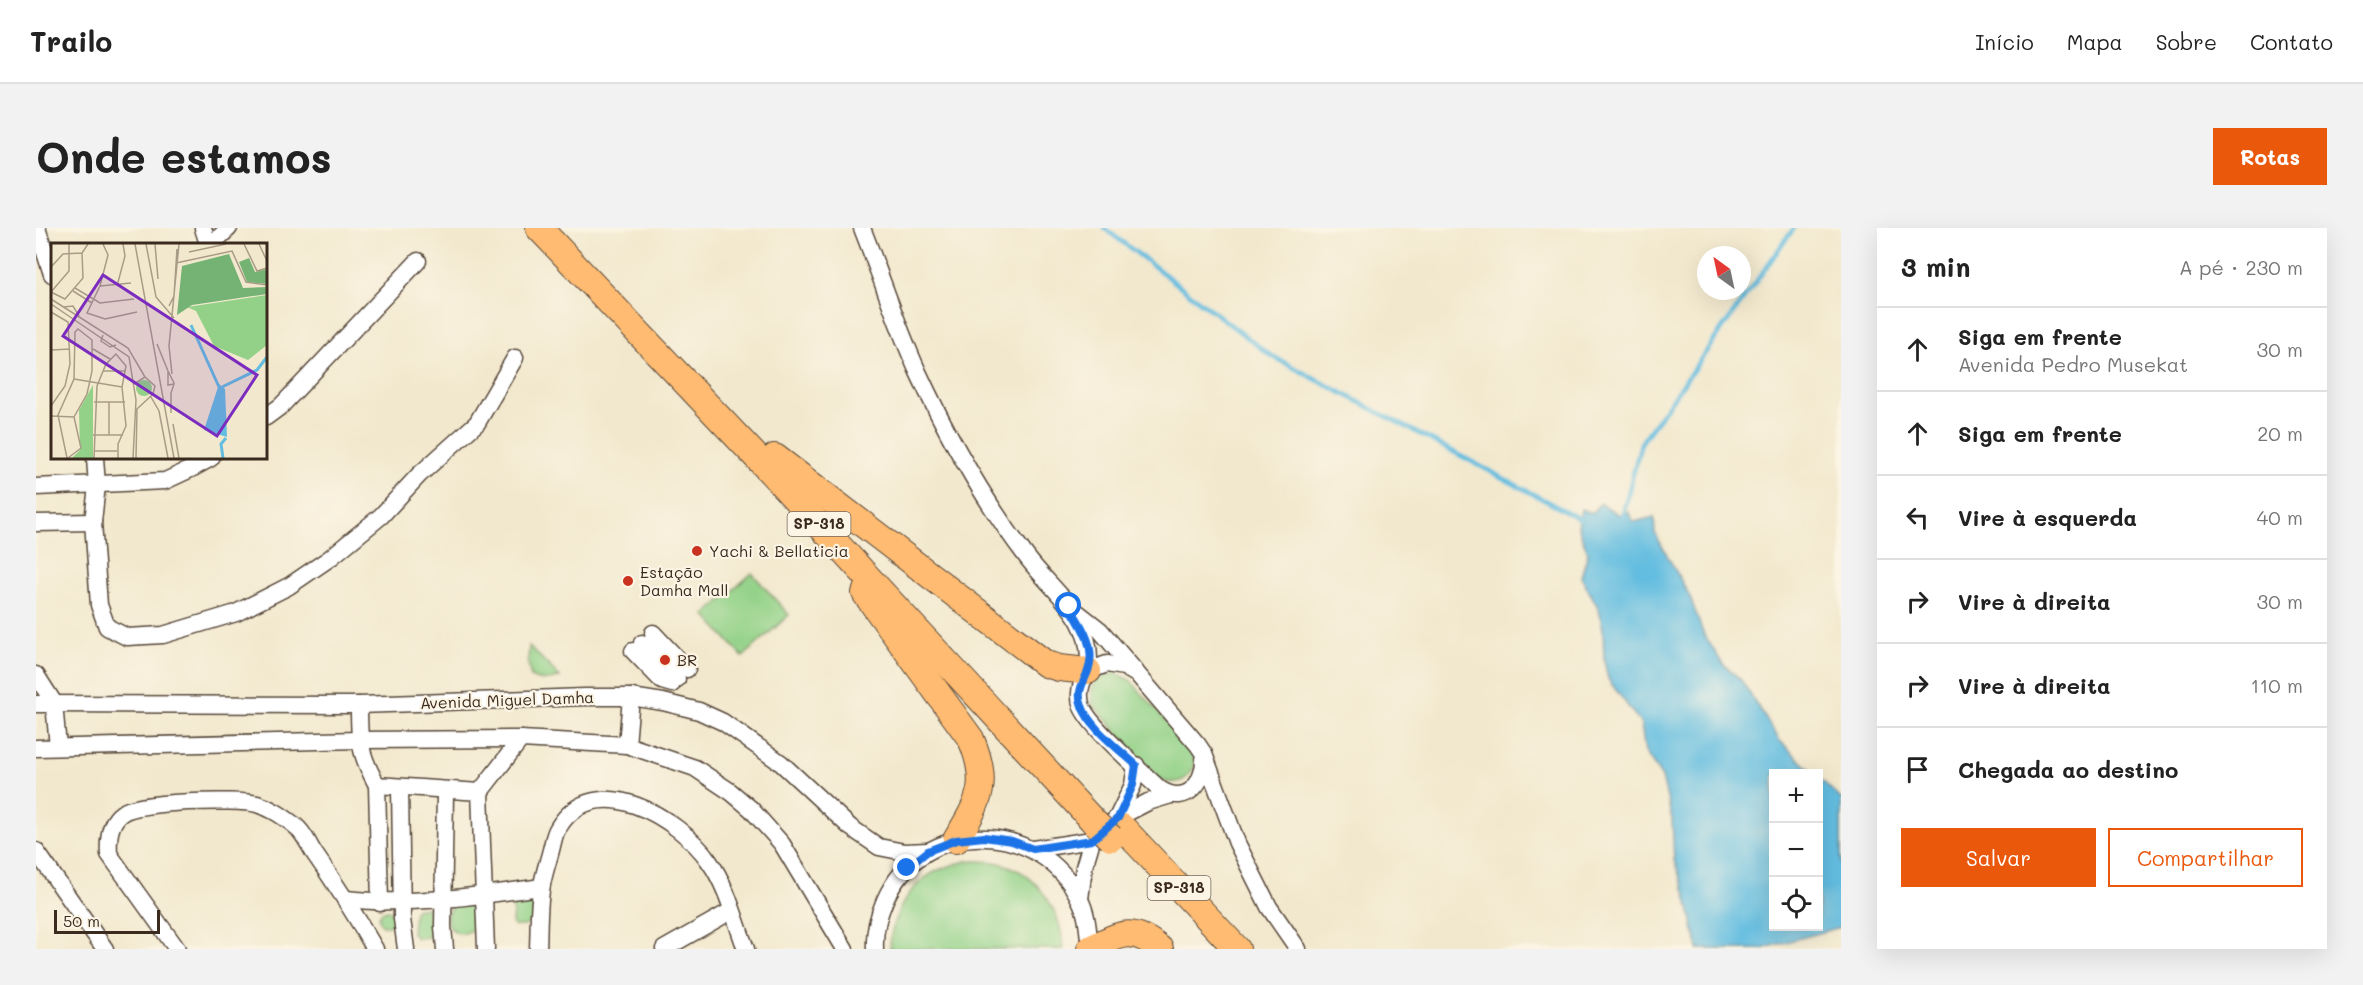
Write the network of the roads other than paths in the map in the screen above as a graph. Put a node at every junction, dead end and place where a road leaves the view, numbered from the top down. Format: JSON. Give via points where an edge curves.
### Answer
{"nodes":[{"id":1,"x":37,"y":228,"type":"edge"},
{"id":2,"x":203,"y":228,"type":"edge"},
{"id":3,"x":229,"y":228,"type":"edge"},
{"id":4,"x":539,"y":228,"type":"edge"},
{"id":5,"x":556,"y":228,"type":"edge"},
{"id":6,"x":862,"y":228,"type":"edge"},
{"id":7,"x":210,"y":243,"type":"edge"},
{"id":8,"x":211,"y":243,"type":"edge"},
{"id":9,"x":418,"y":261,"type":"dead end"},
{"id":10,"x":51,"y":271,"type":"edge"},
{"id":11,"x":515,"y":358,"type":"dead end"},
{"id":12,"x":267,"y":416,"type":"edge"},
{"id":13,"x":95,"y":459,"type":"edge"},
{"id":14,"x":209,"y":459,"type":"edge"},
{"id":15,"x":770,"y":461,"type":"junction"},
{"id":16,"x":97,"y":484,"type":"junction"},
{"id":17,"x":36,"y":487,"type":"edge"},
{"id":18,"x":93,"y":522,"type":"junction"},
{"id":19,"x":36,"y":523,"type":"edge"},
{"id":20,"x":1069,"y":606,"type":"junction"},
{"id":21,"x":647,"y":638,"type":"joint"},
{"id":22,"x":1088,"y":671,"type":"junction"},
{"id":23,"x":36,"y":675,"type":"edge"},
{"id":24,"x":1138,"y":675,"type":"junction"},
{"id":25,"x":631,"y":697,"type":"junction"},
{"id":26,"x":36,"y":704,"type":"edge"},
{"id":27,"x":54,"y":704,"type":"junction"},
{"id":28,"x":358,"y":705,"type":"junction"},
{"id":29,"x":521,"y":739,"type":"junction"},
{"id":30,"x":359,"y":740,"type":"junction"},
{"id":31,"x":627,"y":746,"type":"junction"},
{"id":32,"x":58,"y":747,"type":"junction"},
{"id":33,"x":36,"y":748,"type":"edge"},
{"id":34,"x":1204,"y":754,"type":"junction"},
{"id":35,"x":1136,"y":765,"type":"junction"},
{"id":36,"x":377,"y":785,"type":"junction"},
{"id":37,"x":400,"y":787,"type":"junction"},
{"id":38,"x":446,"y":791,"type":"junction"},
{"id":39,"x":480,"y":792,"type":"junction"},
{"id":40,"x":1171,"y":795,"type":"junction"},
{"id":41,"x":1108,"y":826,"type":"junction"},
{"id":42,"x":956,"y":840,"type":"junction"},
{"id":43,"x":1033,"y":849,"type":"junction"},
{"id":44,"x":36,"y":851,"type":"edge"},
{"id":45,"x":928,"y":851,"type":"junction"},
{"id":46,"x":542,"y":887,"type":"junction"},
{"id":47,"x":483,"y":895,"type":"junction"},
{"id":48,"x":444,"y":898,"type":"junction"},
{"id":49,"x":346,"y":899,"type":"junction"},
{"id":50,"x":1080,"y":899,"type":"junction"},
{"id":51,"x":403,"y":902,"type":"junction"},
{"id":52,"x":380,"y":903,"type":"junction"},
{"id":53,"x":731,"y":911,"type":"junction"},
{"id":54,"x":105,"y":949,"type":"edge"},
{"id":55,"x":177,"y":949,"type":"edge"},
{"id":56,"x":375,"y":949,"type":"edge"},
{"id":57,"x":406,"y":949,"type":"edge"},
{"id":58,"x":445,"y":949,"type":"edge"},
{"id":59,"x":486,"y":949,"type":"edge"},
{"id":60,"x":526,"y":949,"type":"edge"},
{"id":61,"x":538,"y":949,"type":"edge"},
{"id":62,"x":664,"y":949,"type":"edge"},
{"id":63,"x":746,"y":949,"type":"edge"},
{"id":64,"x":845,"y":949,"type":"edge"},
{"id":65,"x":875,"y":949,"type":"edge"},
{"id":66,"x":1090,"y":949,"type":"edge"},
{"id":67,"x":1160,"y":949,"type":"edge"},
{"id":68,"x":1215,"y":949,"type":"edge"},
{"id":69,"x":1237,"y":949,"type":"edge"},
{"id":70,"x":1298,"y":949,"type":"edge"}],
"edges":[{"from":1,"to":10,"type":"street"},
{"from":2,"to":7,"type":"street"},
{"from":3,"to":8,"type":"street"},
{"from":4,"to":15,"type":"highway","number":"SP-318"},
{"from":5,"to":15,"type":"highway","number":"SP-318"},
{"from":6,"to":20,"type":"street","via":[[918,371],[966,466],[1027,558]]},
{"from":9,"to":12,"type":"street"},
{"from":11,"to":18,"type":"street","via":[[477,423],[419,475],[381,516],[289,586],[236,613],[147,637],[127,637],[107,627],[99,605]]},
{"from":13,"to":16,"type":"street"},
{"from":14,"to":16,"type":"street","via":[[165,481]]},
{"from":15,"to":22,"type":"highway","via":[[1046,664]]},
{"from":15,"to":41,"type":"highway","number":"SP-318"},
{"from":15,"to":42,"type":"highway","via":[[971,739],[980,759],[982,779],[975,808]]},
{"from":16,"to":17,"type":"street"},
{"from":16,"to":18,"type":"street"},
{"from":18,"to":19,"type":"street"},
{"from":20,"to":22,"type":"street","via":[[1087,637]]},
{"from":20,"to":24,"type":"street","via":[[1100,630]]},
{"from":21,"to":21,"type":"street","via":[[683,674]]},
{"from":22,"to":24,"type":"street","via":[[1107,664]]},
{"from":22,"to":35,"type":"street","via":[[1079,691],[1082,706],[1090,720]]},
{"from":23,"to":27,"type":"street"},
{"from":24,"to":34,"type":"street"},
{"from":25,"to":28,"type":"street","name":"Avenida Miguel Damha"},
{"from":25,"to":31,"type":"street"},
{"from":25,"to":45,"type":"street","name":"Avenida Miguel Damha","via":[[699,711],[723,722],[781,763],[850,827],[879,846],[904,852]]},
{"from":26,"to":27,"type":"street","name":"Avenida Miguel Damha"},
{"from":27,"to":28,"type":"street","name":"Avenida Miguel Damha"},
{"from":27,"to":32,"type":"street"},
{"from":28,"to":30,"type":"street"},
{"from":29,"to":30,"type":"street"},
{"from":29,"to":31,"type":"street"},
{"from":29,"to":39,"type":"street"},
{"from":30,"to":32,"type":"street"},
{"from":30,"to":36,"type":"street","via":[[363,761]]},
{"from":31,"to":64,"type":"street","via":[[694,768],[751,809],[782,843]]},
{"from":32,"to":33,"type":"street"},
{"from":34,"to":40,"type":"street","via":[[1203,775],[1197,785]]},
{"from":34,"to":70,"type":"street","via":[[1237,843],[1269,907]]},
{"from":35,"to":40,"type":"street"},
{"from":35,"to":41,"type":"street","via":[[1133,785]]},
{"from":36,"to":37,"type":"street"},
{"from":36,"to":52,"type":"street"},
{"from":37,"to":38,"type":"street"},
{"from":37,"to":51,"type":"street"},
{"from":38,"to":39,"type":"street"},
{"from":38,"to":48,"type":"street"},
{"from":39,"to":47,"type":"street"},
{"from":40,"to":41,"type":"street","via":[[1148,802]]},
{"from":41,"to":43,"type":"street"},
{"from":41,"to":50,"type":"street","via":[[1083,867]]},
{"from":41,"to":68,"type":"highway","number":"SP-318"},
{"from":41,"to":69,"type":"highway","number":"SP-318"},
{"from":42,"to":43,"type":"street","via":[[984,837]]},
{"from":42,"to":45,"type":"street"},
{"from":43,"to":50,"type":"street","via":[[1060,869]]},
{"from":44,"to":54,"type":"street"},
{"from":45,"to":65,"type":"street","via":[[890,889],[879,914]]},
{"from":46,"to":47,"type":"street"},
{"from":46,"to":53,"type":"street","via":[[556,830],[570,812],[602,800],[623,801],[677,827],[695,843],[710,862]]},
{"from":46,"to":61,"type":"street"},
{"from":47,"to":48,"type":"street"},
{"from":47,"to":59,"type":"street"},
{"from":48,"to":51,"type":"street"},
{"from":48,"to":58,"type":"street"},
{"from":49,"to":52,"type":"street"},
{"from":49,"to":55,"type":"street","via":[[296,826],[270,808],[254,803],[135,806],[112,825],[109,854]]},
{"from":49,"to":56,"type":"street"},
{"from":50,"to":66,"type":"street"},
{"from":51,"to":52,"type":"street"},
{"from":51,"to":57,"type":"street"},
{"from":53,"to":62,"type":"street"},
{"from":53,"to":63,"type":"street"},
{"from":60,"to":61,"type":"street"},
{"from":66,"to":67,"type":"highway","via":[[1129,932],[1141,935]]}]}
